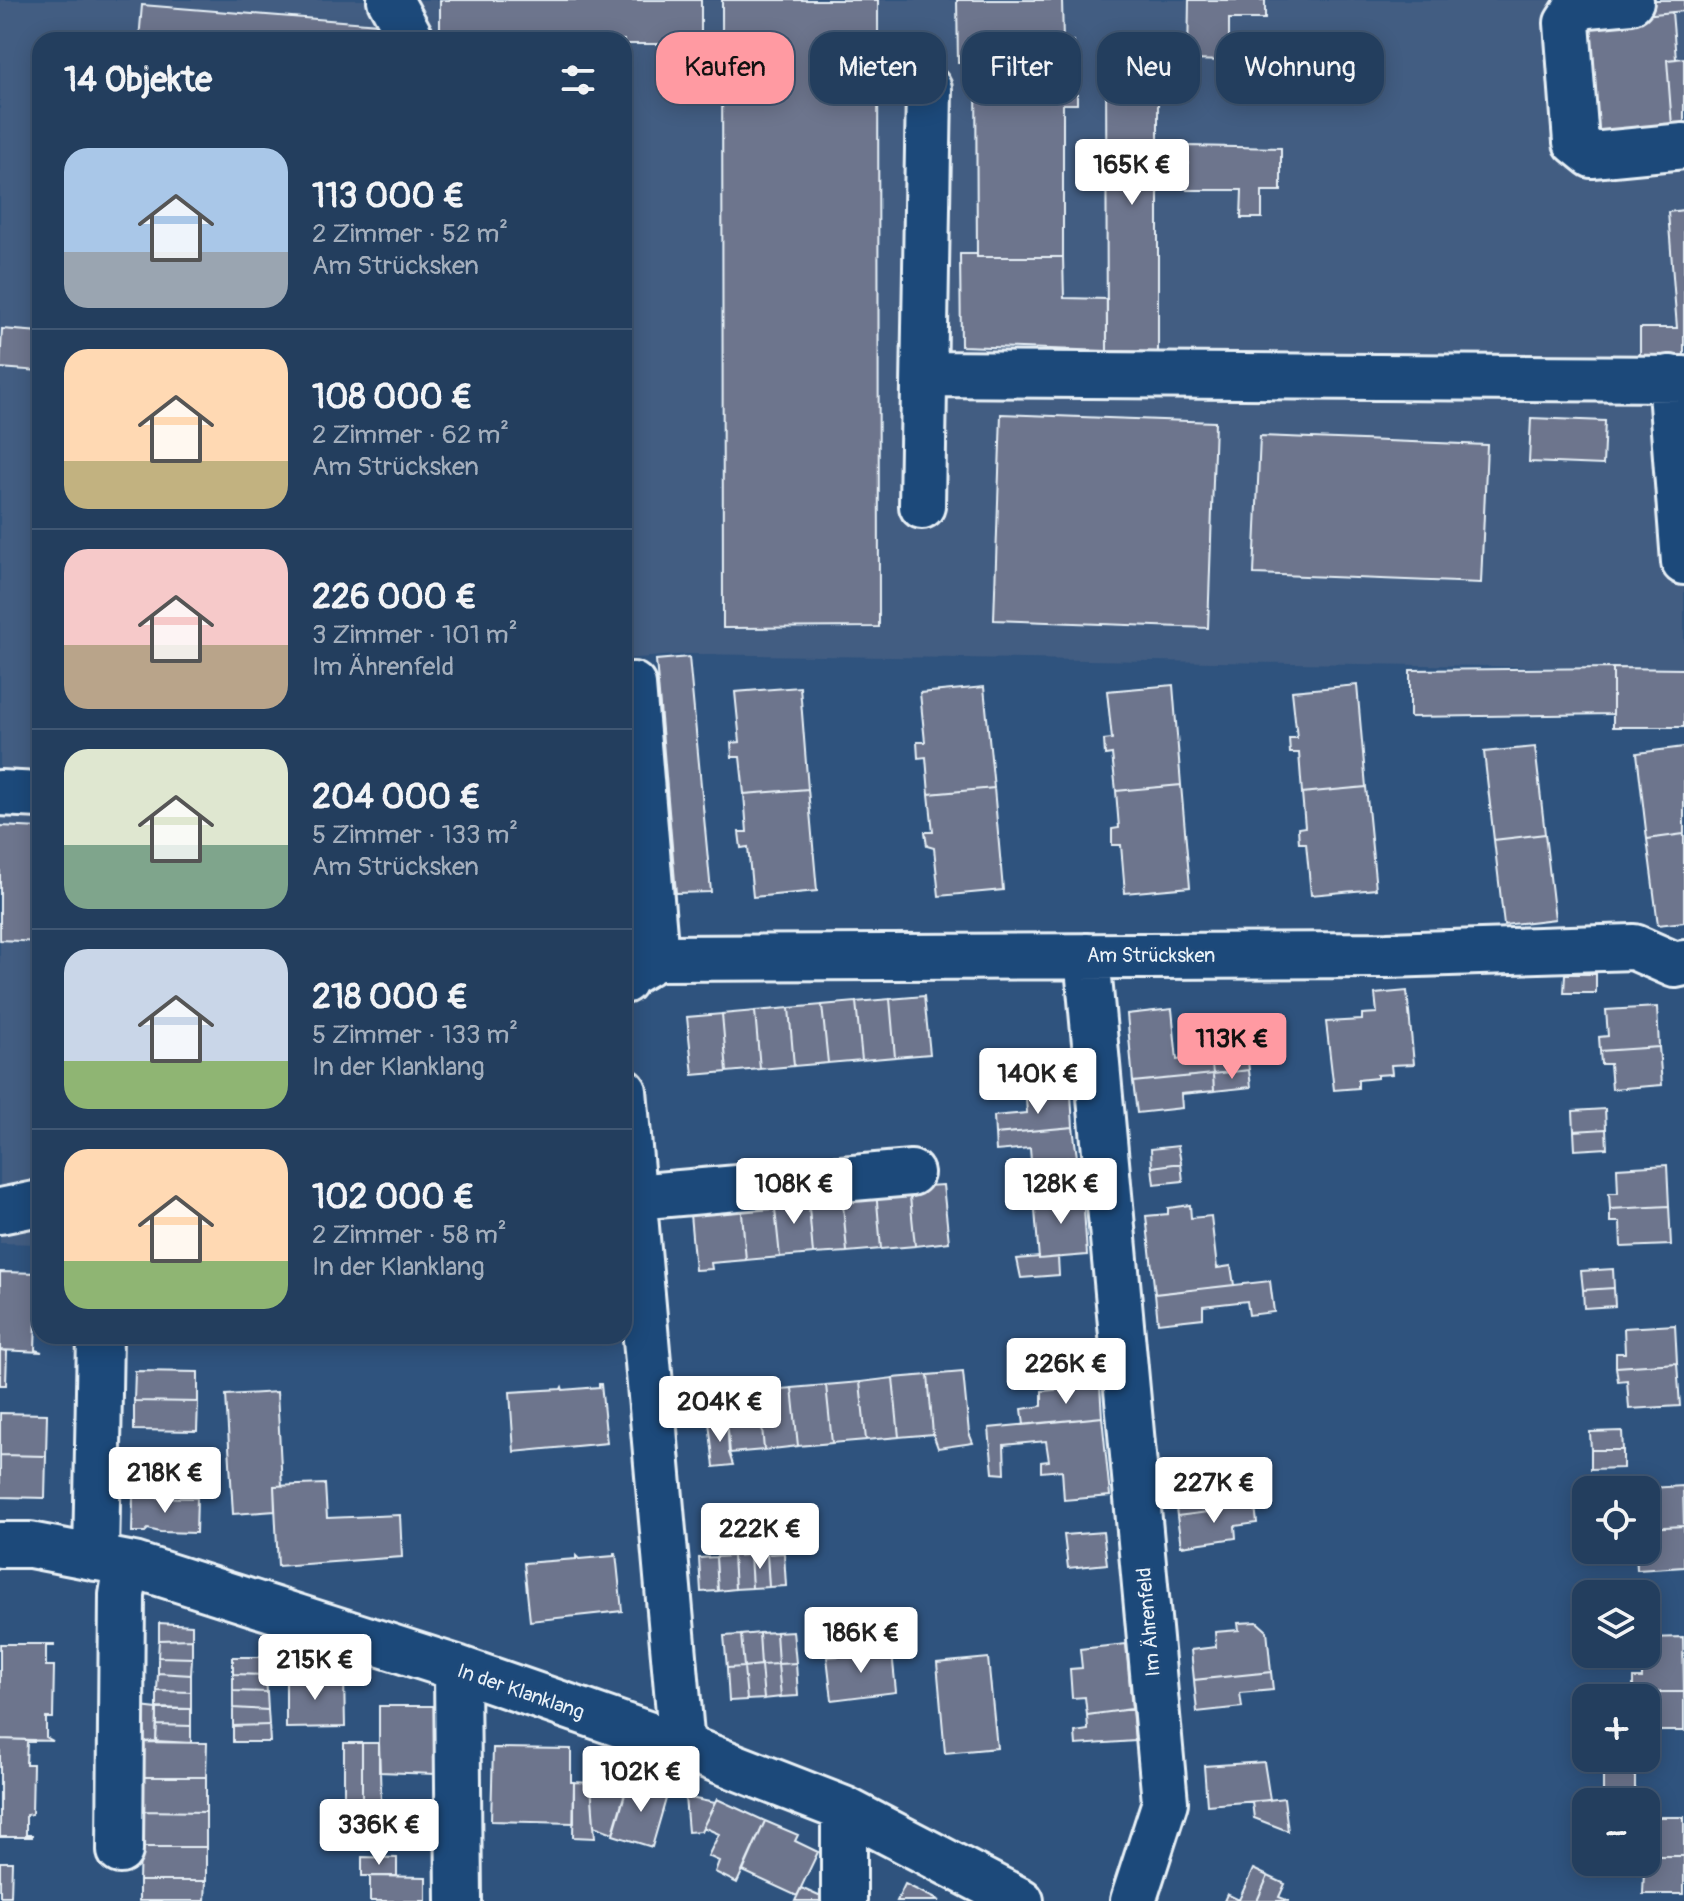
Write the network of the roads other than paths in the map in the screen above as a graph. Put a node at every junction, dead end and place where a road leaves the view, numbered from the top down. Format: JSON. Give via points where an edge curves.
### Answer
{"nodes":[{"id":1,"x":390,"y":0,"type":"edge"},
{"id":2,"x":1631,"y":1,"type":"edge"},
{"id":3,"x":408,"y":32,"type":"edge"},
{"id":4,"x":929,"y":104,"type":"edge"},
{"id":5,"x":1674,"y":147,"type":"edge"},
{"id":6,"x":925,"y":374,"type":"junction"},
{"id":7,"x":1677,"y":378,"type":"edge"},
{"id":8,"x":922,"y":506,"type":"dead end"},
{"id":9,"x":1684,"y":562,"type":"edge"},
{"id":10,"x":633,"y":685,"type":"dead end"},
{"id":11,"x":0,"y":793,"type":"edge"},
{"id":12,"x":32,"y":795,"type":"edge"},
{"id":13,"x":1087,"y":956,"type":"junction"},
{"id":14,"x":640,"y":969,"type":"edge"},
{"id":15,"x":1681,"y":971,"type":"edge"},
{"id":16,"x":911,"y":1173,"type":"dead end"},
{"id":17,"x":632,"y":1176,"type":"edge"},
{"id":18,"x":634,"y":1197,"type":"junction"},
{"id":19,"x":32,"y":1205,"type":"edge"},
{"id":20,"x":0,"y":1211,"type":"edge"},
{"id":21,"x":100,"y":1344,"type":"edge"},
{"id":22,"x":0,"y":1545,"type":"edge"},
{"id":23,"x":111,"y":1561,"type":"junction"},
{"id":24,"x":457,"y":1668,"type":"junction"},
{"id":25,"x":682,"y":1746,"type":"junction"},
{"id":26,"x":844,"y":1809,"type":"junction"},
{"id":27,"x":120,"y":1851,"type":"dead end"},
{"id":28,"x":459,"y":1901,"type":"edge"},
{"id":29,"x":844,"y":1901,"type":"edge"},
{"id":30,"x":1021,"y":1901,"type":"edge"},
{"id":31,"x":1133,"y":1901,"type":"edge"}],
"edges":[{"from":1,"to":3,"type":"street"},
{"from":2,"to":5,"type":"street","via":[[1578,6],[1567,23],[1576,142],[1592,155]]},
{"from":4,"to":6,"type":"street"},
{"from":6,"to":7,"type":"street"},
{"from":6,"to":8,"type":"street"},
{"from":7,"to":9,"type":"street"},
{"from":10,"to":14,"type":"street"},
{"from":11,"to":12,"type":"street"},
{"from":13,"to":14,"type":"street","name":"Am Strücksken"},
{"from":13,"to":15,"type":"street","name":"Am Strücksken","via":[[1634,947]]},
{"from":13,"to":31,"type":"street","name":"Im Ährenfeld","via":[[1165,1802]]},
{"from":16,"to":18,"type":"street"},
{"from":17,"to":18,"type":"street"},
{"from":18,"to":25,"type":"street"},
{"from":19,"to":20,"type":"street"},
{"from":21,"to":23,"type":"street"},
{"from":22,"to":23,"type":"street","name":"In der Klanklang","via":[[30,1545]]},
{"from":23,"to":24,"type":"street","name":"In der Klanklang"},
{"from":23,"to":27,"type":"street","via":[[122,1595]]},
{"from":24,"to":25,"type":"street","name":"In der Klanklang"},
{"from":24,"to":28,"type":"street"},
{"from":25,"to":26,"type":"street","name":"In der Klanklang"},
{"from":26,"to":29,"type":"street"},
{"from":26,"to":30,"type":"street","name":"In der Klanklang"}]}
